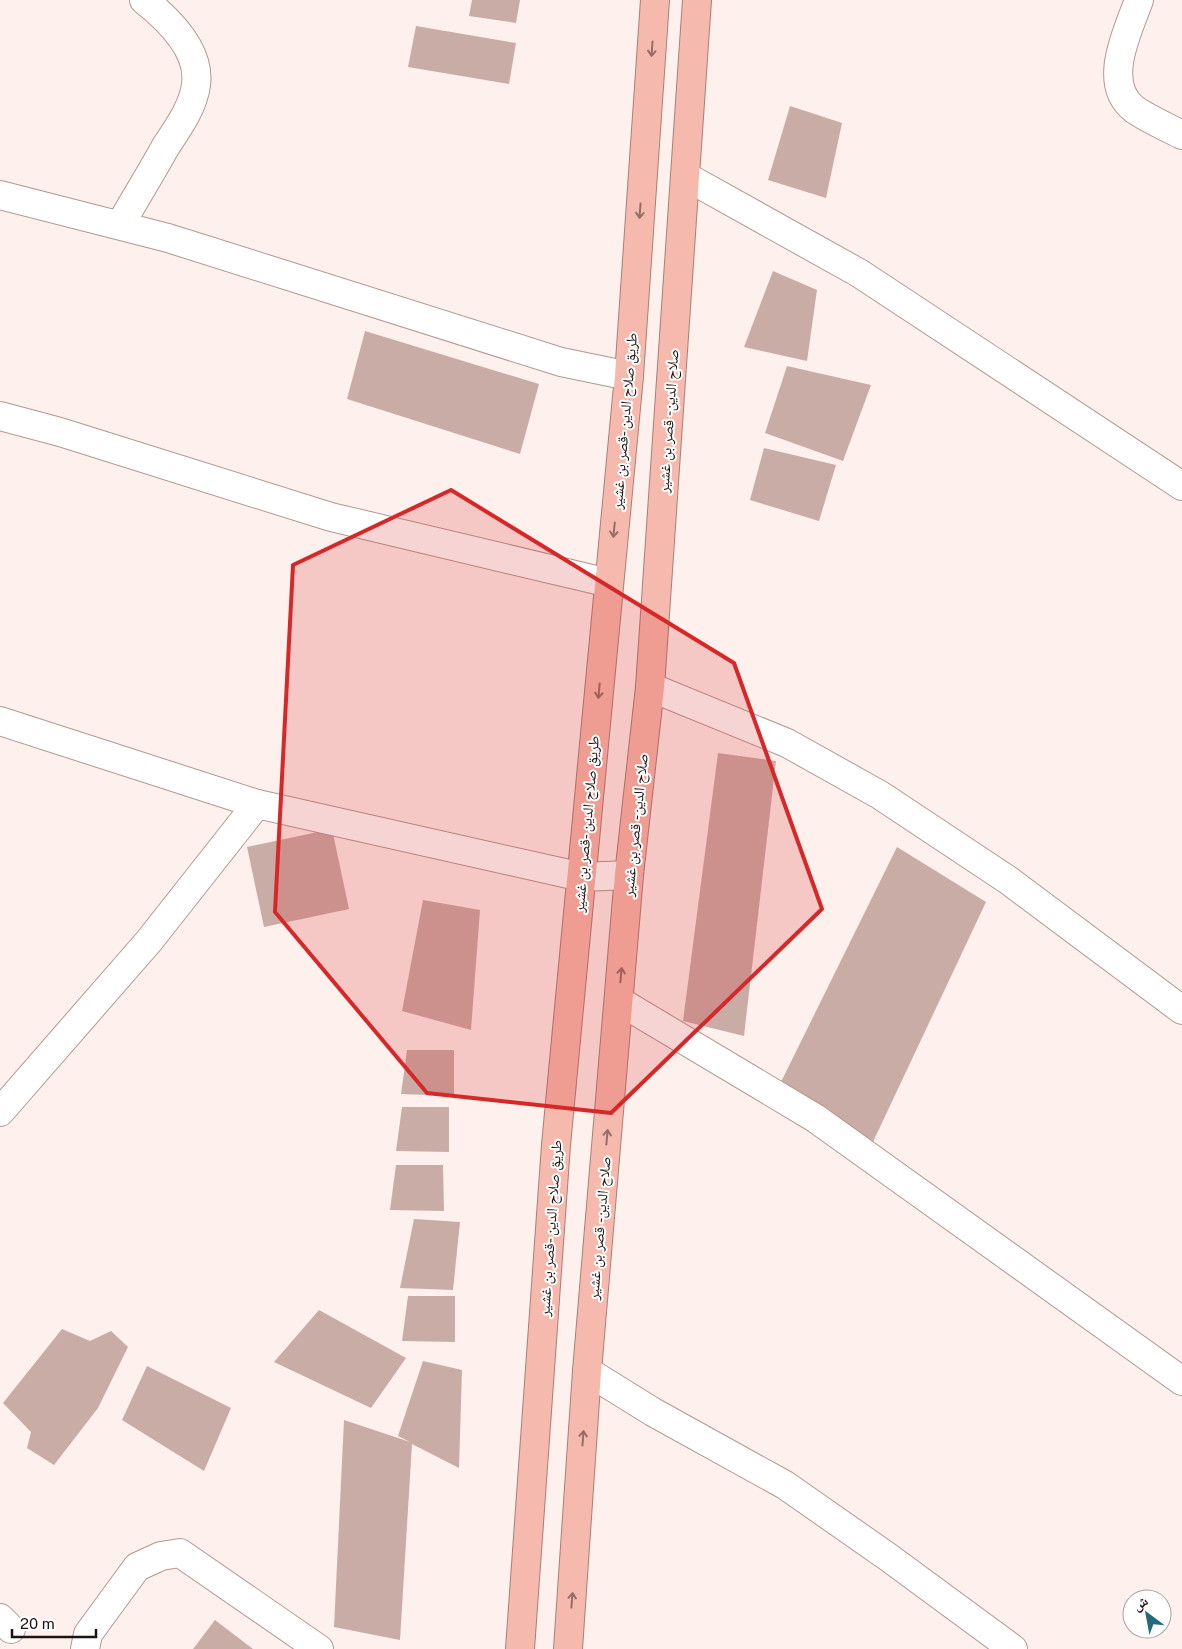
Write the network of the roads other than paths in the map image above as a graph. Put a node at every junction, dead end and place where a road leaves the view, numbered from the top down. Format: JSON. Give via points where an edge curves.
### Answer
{"nodes":[{"id":1,"x":144,"y":0,"type":"edge"},
{"id":2,"x":655,"y":0,"type":"edge"},
{"id":3,"x":697,"y":0,"type":"edge"},
{"id":4,"x":1139,"y":0,"type":"edge"},
{"id":5,"x":1182,"y":135,"type":"edge"},
{"id":6,"x":685,"y":176,"type":"junction"},
{"id":7,"x":0,"y":194,"type":"edge"},
{"id":8,"x":120,"y":226,"type":"junction"},
{"id":9,"x":629,"y":376,"type":"junction"},
{"id":10,"x":0,"y":416,"type":"edge"},
{"id":11,"x":1182,"y":486,"type":"edge"},
{"id":12,"x":608,"y":583,"type":"junction"},
{"id":13,"x":650,"y":687,"type":"junction"},
{"id":14,"x":0,"y":721,"type":"edge"},
{"id":15,"x":256,"y":804,"type":"junction"},
{"id":16,"x":630,"y":875,"type":"junction"},
{"id":17,"x":582,"y":877,"type":"junction"},
{"id":18,"x":618,"y":1002,"type":"junction"},
{"id":19,"x":1182,"y":1010,"type":"edge"},
{"id":20,"x":0,"y":1112,"type":"edge"},
{"id":21,"x":587,"y":1371,"type":"junction"},
{"id":22,"x":1182,"y":1381,"type":"edge"},
{"id":23,"x":86,"y":1649,"type":"edge"},
{"id":24,"x":319,"y":1649,"type":"edge"},
{"id":25,"x":520,"y":1649,"type":"edge"},
{"id":26,"x":568,"y":1649,"type":"edge"},
{"id":27,"x":1013,"y":1649,"type":"edge"}],
"edges":[{"from":1,"to":8,"type":"street","via":[[166,18],[183,40],[191,56],[196,84],[185,115]]},
{"from":2,"to":9,"type":"highway","name":"طريق صلاح الدين -قصر بن غشير","one_way":true},
{"from":3,"to":6,"type":"highway","name":"صلاح الدين - قصر بن غشير"},
{"from":4,"to":5,"type":"street","via":[[1120,55],[1119,80],[1124,98],[1134,109]]},
{"from":6,"to":11,"type":"street","via":[[859,273]]},
{"from":6,"to":13,"type":"highway","name":"صلاح الدين - قصر بن غشير"},
{"from":7,"to":8,"type":"street"},
{"from":8,"to":9,"type":"street","via":[[168,238],[561,362]]},
{"from":9,"to":12,"type":"highway","name":"طريق صلاح الدين -قصر بن غشير","one_way":true},
{"from":10,"to":12,"type":"street","via":[[331,517]]},
{"from":12,"to":17,"type":"highway","name":"طريق صلاح الدين -قصر بن غشير","one_way":true},
{"from":13,"to":16,"type":"highway","name":"صلاح الدين - قصر بن غشير"},
{"from":13,"to":19,"type":"street","via":[[787,743],[880,795],[1008,880]]},
{"from":14,"to":15,"type":"street"},
{"from":15,"to":17,"type":"street"},
{"from":15,"to":20,"type":"street","via":[[149,941]]},
{"from":16,"to":17,"type":"street"},
{"from":18,"to":16,"type":"highway","name":"صلاح الدين - قصر بن غشير","one_way":true},
{"from":17,"to":25,"type":"highway","name":"طريق صلاح الدين -قصر بن غشير","via":[[556,1145]]},
{"from":21,"to":18,"type":"highway","name":"صلاح الدين - قصر بن غشير","one_way":true},
{"from":18,"to":22,"type":"street","via":[[815,1118]]},
{"from":26,"to":21,"type":"highway","name":"صلاح الدين - قصر بن غشير","one_way":true},
{"from":21,"to":27,"type":"street","via":[[786,1486]]},
{"from":23,"to":24,"type":"street","via":[[88,1634],[137,1567],[161,1556],[180,1553]]}]}
